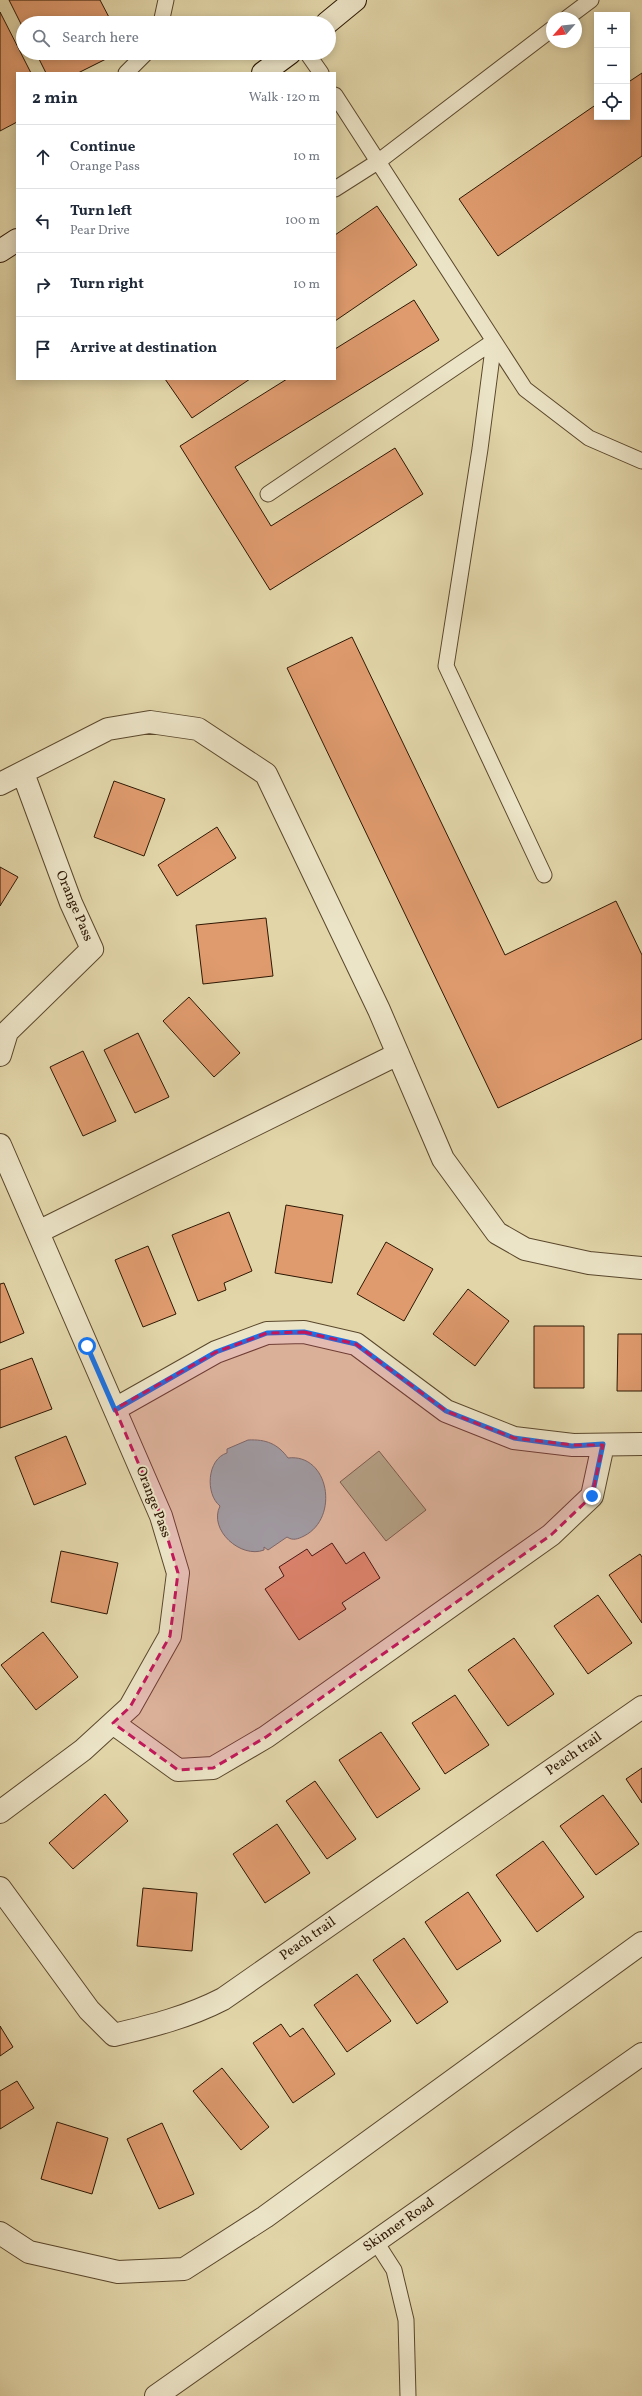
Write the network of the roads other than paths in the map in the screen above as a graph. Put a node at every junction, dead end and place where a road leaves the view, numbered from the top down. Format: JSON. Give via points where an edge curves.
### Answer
{"nodes":[{"id":1,"x":166,"y":0,"type":"edge"},
{"id":2,"x":355,"y":0,"type":"edge"},
{"id":3,"x":591,"y":0,"type":"edge"},
{"id":4,"x":575,"y":12,"type":"edge"},
{"id":5,"x":163,"y":16,"type":"edge"},
{"id":6,"x":336,"y":16,"type":"edge"},
{"id":7,"x":546,"y":34,"type":"edge"},
{"id":8,"x":139,"y":60,"type":"edge"},
{"id":9,"x":281,"y":60,"type":"edge"},
{"id":10,"x":312,"y":60,"type":"edge"},
{"id":11,"x":127,"y":72,"type":"edge"},
{"id":12,"x":264,"y":72,"type":"edge"},
{"id":13,"x":320,"y":72,"type":"edge"},
{"id":14,"x":336,"y":96,"type":"edge"},
{"id":15,"x":379,"y":161,"type":"junction"},
{"id":16,"x":336,"y":188,"type":"edge"},
{"id":17,"x":16,"y":241,"type":"edge"},
{"id":18,"x":0,"y":251,"type":"edge"},
{"id":19,"x":494,"y":341,"type":"junction"},
{"id":20,"x":642,"y":461,"type":"edge"},
{"id":21,"x":268,"y":494,"type":"dead end"},
{"id":22,"x":23,"y":773,"type":"junction"},
{"id":23,"x":0,"y":784,"type":"edge"},
{"id":24,"x":544,"y":875,"type":"dead end"},
{"id":25,"x":398,"y":1054,"type":"junction"},
{"id":26,"x":0,"y":1055,"type":"edge"},
{"id":27,"x":0,"y":1145,"type":"edge"},
{"id":28,"x":38,"y":1232,"type":"junction"},
{"id":29,"x":642,"y":1268,"type":"edge"},
{"id":30,"x":115,"y":1410,"type":"junction"},
{"id":31,"x":603,"y":1444,"type":"junction"},
{"id":32,"x":642,"y":1444,"type":"edge"},
{"id":33,"x":642,"y":1707,"type":"edge"},
{"id":34,"x":113,"y":1723,"type":"junction"},
{"id":35,"x":0,"y":1812,"type":"edge"},
{"id":36,"x":0,"y":1888,"type":"edge"},
{"id":37,"x":642,"y":1943,"type":"edge"},
{"id":38,"x":642,"y":2054,"type":"edge"},
{"id":39,"x":0,"y":2234,"type":"edge"},
{"id":40,"x":376,"y":2242,"type":"junction"},
{"id":41,"x":156,"y":2396,"type":"edge"},
{"id":42,"x":408,"y":2396,"type":"edge"}],
"edges":[{"from":1,"to":5,"type":"lane"},
{"from":2,"to":6,"type":"street"},
{"from":3,"to":4,"type":"lane"},
{"from":7,"to":15,"type":"lane"},
{"from":8,"to":11,"type":"lane"},
{"from":9,"to":12,"type":"street"},
{"from":10,"to":13,"type":"lane"},
{"from":14,"to":15,"type":"lane"},
{"from":15,"to":16,"type":"lane"},
{"from":15,"to":19,"type":"lane"},
{"from":17,"to":18,"type":"street"},
{"from":19,"to":20,"type":"lane","via":[[525,389],[589,438]]},
{"from":19,"to":21,"type":"lane"},
{"from":19,"to":24,"type":"lane","via":[[446,666]]},
{"from":22,"to":23,"type":"street"},
{"from":22,"to":25,"type":"street","via":[[108,729],[150,722],[198,729],[266,774]]},
{"from":22,"to":26,"type":"street","name":"Orange Pass","via":[[71,903],[92,949],[7,1032]]},
{"from":25,"to":28,"type":"street"},
{"from":25,"to":29,"type":"street","via":[[443,1159],[497,1233],[525,1249],[589,1263]]},
{"from":27,"to":28,"type":"street","name":"Orange Pass"},
{"from":28,"to":30,"type":"street","name":"Orange Pass"},
{"from":30,"to":31,"type":"street","via":[[216,1352],[267,1333],[304,1332],[356,1344],[446,1411],[514,1438],[572,1446]]},
{"from":30,"to":34,"type":"street","name":"Orange Pass","via":[[161,1516],[178,1572],[170,1636],[130,1707]]},
{"from":31,"to":32,"type":"street"},
{"from":31,"to":34,"type":"street","via":[[592,1496],[551,1536],[266,1737],[213,1768],[178,1770]]},
{"from":33,"to":36,"type":"street","name":"Peach trail","via":[[222,1999],[199,2012],[164,2023],[114,2035],[89,2010]]},
{"from":34,"to":35,"type":"street","name":"Orange Pass","via":[[83,1750]]},
{"from":37,"to":39,"type":"street","via":[[265,2217],[184,2269],[118,2272],[28,2252]]},
{"from":38,"to":40,"type":"street","name":"Skinner Road"},
{"from":40,"to":41,"type":"street","name":"Skinner Road"},
{"from":40,"to":42,"type":"lane","via":[[394,2270],[406,2320]]}]}
